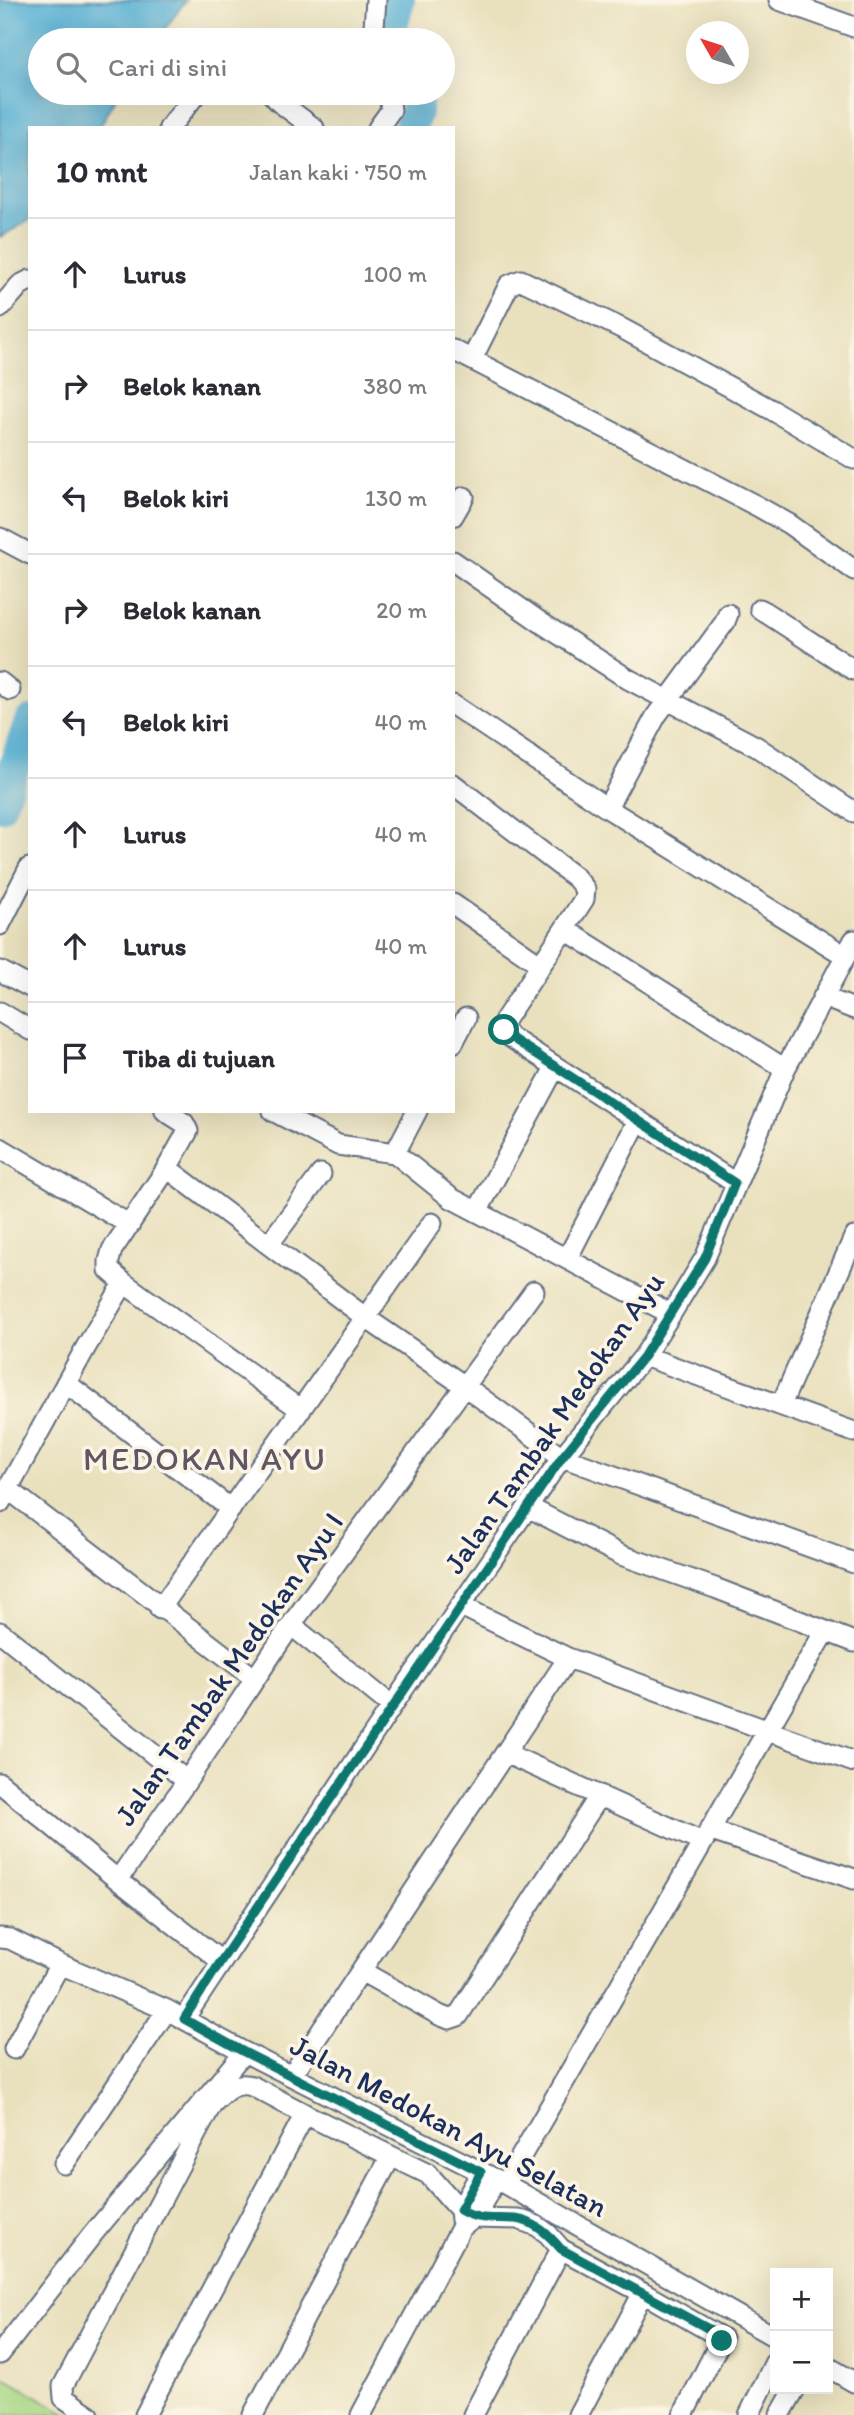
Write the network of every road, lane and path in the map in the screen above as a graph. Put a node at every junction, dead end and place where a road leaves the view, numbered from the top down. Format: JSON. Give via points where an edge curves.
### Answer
{"nodes":[{"id":1,"x":357,"y":0,"type":"edge"},
{"id":2,"x":779,"y":0,"type":"edge"},
{"id":3,"x":375,"y":8,"type":"edge"},
{"id":4,"x":854,"y":27,"type":"edge"},
{"id":5,"x":374,"y":28,"type":"edge"},
{"id":6,"x":187,"y":105,"type":"edge"},
{"id":7,"x":282,"y":105,"type":"edge"},
{"id":8,"x":390,"y":105,"type":"edge"},
{"id":9,"x":171,"y":126,"type":"edge"},
{"id":10,"x":311,"y":126,"type":"edge"},
{"id":11,"x":380,"y":126,"type":"edge"},
{"id":12,"x":28,"y":281,"type":"edge"},
{"id":13,"x":0,"y":308,"type":"edge"},
{"id":14,"x":455,"y":351,"type":"edge"},
{"id":15,"x":472,"y":359,"type":"junction"},
{"id":16,"x":854,"y":459,"type":"edge"},
{"id":17,"x":464,"y":497,"type":"dead end"},
{"id":18,"x":455,"y":513,"type":"edge"},
{"id":19,"x":0,"y":538,"type":"edge"},
{"id":20,"x":28,"y":550,"type":"edge"},
{"id":21,"x":455,"y":562,"type":"edge"},
{"id":22,"x":854,"y":570,"type":"edge"},
{"id":23,"x":760,"y":609,"type":"dead end"},
{"id":24,"x":728,"y":614,"type":"dead end"},
{"id":25,"x":854,"y":670,"type":"edge"},
{"id":26,"x":667,"y":701,"type":"junction"},
{"id":27,"x":455,"y":706,"type":"edge"},
{"id":28,"x":455,"y":786,"type":"edge"},
{"id":29,"x":607,"y":808,"type":"junction"},
{"id":30,"x":854,"y":812,"type":"edge"},
{"id":31,"x":28,"y":870,"type":"edge"},
{"id":32,"x":456,"y":911,"type":"edge"},
{"id":33,"x":0,"y":925,"type":"edge"},
{"id":34,"x":566,"y":930,"type":"junction"},
{"id":35,"x":849,"y":947,"type":"edge"},
{"id":36,"x":541,"y":965,"type":"junction"},
{"id":37,"x":0,"y":971,"type":"edge"},
{"id":38,"x":28,"y":986,"type":"edge"},
{"id":39,"x":823,"y":997,"type":"junction"},
{"id":40,"x":854,"y":1009,"type":"edge"},
{"id":41,"x":0,"y":1012,"type":"edge"},
{"id":42,"x":466,"y":1018,"type":"dead end"},
{"id":43,"x":28,"y":1029,"type":"edge"},
{"id":44,"x":455,"y":1039,"type":"edge"},
{"id":45,"x":785,"y":1069,"type":"junction"},
{"id":46,"x":551,"y":1075,"type":"dead end"},
{"id":47,"x":168,"y":1113,"type":"edge"},
{"id":48,"x":282,"y":1113,"type":"edge"},
{"id":49,"x":416,"y":1113,"type":"edge"},
{"id":50,"x":299,"y":1117,"type":"edge"},
{"id":51,"x":633,"y":1130,"type":"dead end"},
{"id":52,"x":0,"y":1148,"type":"edge"},
{"id":53,"x":395,"y":1153,"type":"junction"},
{"id":54,"x":167,"y":1168,"type":"junction"},
{"id":55,"x":321,"y":1174,"type":"dead end"},
{"id":56,"x":735,"y":1183,"type":"junction"},
{"id":57,"x":477,"y":1212,"type":"junction"},
{"id":58,"x":432,"y":1223,"type":"dead end"},
{"id":59,"x":130,"y":1225,"type":"junction"},
{"id":60,"x":854,"y":1237,"type":"edge"},
{"id":61,"x":269,"y":1244,"type":"junction"},
{"id":62,"x":567,"y":1259,"type":"junction"},
{"id":63,"x":124,"y":1283,"type":"junction"},
{"id":64,"x":534,"y":1291,"type":"dead end"},
{"id":65,"x":671,"y":1314,"type":"junction"},
{"id":66,"x":366,"y":1318,"type":"junction"},
{"id":67,"x":644,"y":1356,"type":"junction"},
{"id":68,"x":66,"y":1383,"type":"junction"},
{"id":69,"x":466,"y":1387,"type":"junction"},
{"id":70,"x":781,"y":1405,"type":"junction"},
{"id":71,"x":301,"y":1410,"type":"junction"},
{"id":72,"x":854,"y":1432,"type":"edge"},
{"id":73,"x":562,"y":1457,"type":"junction"},
{"id":74,"x":4,"y":1496,"type":"edge"},
{"id":75,"x":528,"y":1507,"type":"junction"},
{"id":76,"x":231,"y":1509,"type":"junction"},
{"id":77,"x":854,"y":1563,"type":"edge"},
{"id":78,"x":461,"y":1606,"type":"junction"},
{"id":79,"x":160,"y":1609,"type":"junction"},
{"id":80,"x":291,"y":1625,"type":"junction"},
{"id":81,"x":825,"y":1631,"type":"junction"},
{"id":82,"x":0,"y":1632,"type":"edge"},
{"id":83,"x":854,"y":1642,"type":"edge"},
{"id":84,"x":568,"y":1658,"type":"junction"},
{"id":85,"x":254,"y":1678,"type":"junction"},
{"id":86,"x":392,"y":1706,"type":"junction"},
{"id":87,"x":768,"y":1729,"type":"junction"},
{"id":88,"x":505,"y":1753,"type":"junction"},
{"id":89,"x":854,"y":1762,"type":"edge"},
{"id":90,"x":187,"y":1781,"type":"junction"},
{"id":91,"x":0,"y":1783,"type":"edge"},
{"id":92,"x":600,"y":1795,"type":"junction"},
{"id":93,"x":706,"y":1836,"type":"junction"},
{"id":94,"x":854,"y":1878,"type":"edge"},
{"id":95,"x":118,"y":1880,"type":"junction"},
{"id":96,"x":0,"y":1938,"type":"edge"},
{"id":97,"x":221,"y":1961,"type":"junction"},
{"id":98,"x":60,"y":1964,"type":"junction"},
{"id":99,"x":361,"y":1971,"type":"junction"},
{"id":100,"x":176,"y":2015,"type":"junction"},
{"id":101,"x":14,"y":2049,"type":"dead end"},
{"id":102,"x":244,"y":2052,"type":"junction"},
{"id":103,"x":292,"y":2075,"type":"junction"},
{"id":104,"x":305,"y":2114,"type":"junction"},
{"id":105,"x":391,"y":2156,"type":"junction"},
{"id":106,"x":64,"y":2164,"type":"dead end"},
{"id":107,"x":494,"y":2178,"type":"junction"},
{"id":108,"x":465,"y":2219,"type":"junction"},
{"id":109,"x":561,"y":2249,"type":"junction"},
{"id":110,"x":643,"y":2294,"type":"junction"},
{"id":111,"x":770,"y":2334,"type":"edge"},
{"id":112,"x":0,"y":2354,"type":"edge"},
{"id":113,"x":833,"y":2370,"type":"edge"},
{"id":114,"x":770,"y":2372,"type":"edge"},
{"id":115,"x":854,"y":2382,"type":"edge"},
{"id":116,"x":792,"y":2394,"type":"edge"},
{"id":117,"x":89,"y":2415,"type":"edge"},
{"id":118,"x":145,"y":2415,"type":"edge"},
{"id":119,"x":253,"y":2415,"type":"edge"},
{"id":120,"x":361,"y":2415,"type":"edge"},
{"id":121,"x":473,"y":2415,"type":"edge"},
{"id":122,"x":578,"y":2415,"type":"edge"},
{"id":123,"x":682,"y":2415,"type":"edge"},
{"id":124,"x":749,"y":2415,"type":"edge"},
{"id":125,"x":780,"y":2415,"type":"edge"}],
"edges":[{"from":1,"to":3,"type":"street"},
{"from":2,"to":4,"type":"street"},
{"from":3,"to":5,"type":"street"},
{"from":6,"to":9,"type":"street"},
{"from":7,"to":10,"type":"street"},
{"from":8,"to":11,"type":"street"},
{"from":12,"to":13,"type":"street"},
{"from":14,"to":15,"type":"street"},
{"from":15,"to":16,"type":"street","via":[[512,282],[521,280],[623,329]]},
{"from":15,"to":22,"type":"street","via":[[789,524]]},
{"from":17,"to":18,"type":"street"},
{"from":19,"to":20,"type":"street"},
{"from":21,"to":26,"type":"street","via":[[628,680]]},
{"from":23,"to":25,"type":"street"},
{"from":24,"to":26,"type":"street"},
{"from":26,"to":29,"type":"street"},
{"from":26,"to":30,"type":"street","via":[[757,747]]},
{"from":27,"to":29,"type":"street"},
{"from":28,"to":34,"type":"street","via":[[581,883],[584,899]]},
{"from":29,"to":35,"type":"street"},
{"from":31,"to":33,"type":"street"},
{"from":32,"to":36,"type":"street"},
{"from":34,"to":36,"type":"street"},
{"from":34,"to":45,"type":"street"},
{"from":35,"to":39,"type":"street","name":"Jalan Tambak Medokan Ayu"},
{"from":36,"to":56,"type":"street","via":[[504,1021],[510,1037]]},
{"from":37,"to":38,"type":"street"},
{"from":39,"to":40,"type":"street"},
{"from":39,"to":45,"type":"street","name":"Jalan Tambak Medokan Ayu"},
{"from":41,"to":43,"type":"street"},
{"from":42,"to":44,"type":"street"},
{"from":45,"to":56,"type":"street","name":"Jalan Tambak Medokan Ayu"},
{"from":46,"to":57,"type":"street"},
{"from":47,"to":54,"type":"street","via":[[188,1131]]},
{"from":48,"to":50,"type":"street"},
{"from":49,"to":53,"type":"street"},
{"from":50,"to":53,"type":"street","via":[[338,1145]]},
{"from":51,"to":62,"type":"street"},
{"from":52,"to":59,"type":"street"},
{"from":53,"to":57,"type":"street","via":[[451,1198]]},
{"from":54,"to":59,"type":"street"},
{"from":54,"to":61,"type":"street"},
{"from":55,"to":61,"type":"street"},
{"from":56,"to":65,"type":"street","name":"Jalan Tambak Medokan Ayu","via":[[705,1258]]},
{"from":57,"to":62,"type":"street"},
{"from":58,"to":66,"type":"street"},
{"from":59,"to":63,"type":"street","via":[[109,1261],[109,1270]]},
{"from":60,"to":70,"type":"street"},
{"from":61,"to":66,"type":"street"},
{"from":62,"to":65,"type":"street"},
{"from":63,"to":68,"type":"street"},
{"from":63,"to":71,"type":"street"},
{"from":64,"to":69,"type":"street","name":"Jalan Tambak Medokan Ayu I"},
{"from":65,"to":67,"type":"street","name":"Jalan Tambak Medokan Ayu"},
{"from":66,"to":69,"type":"street"},
{"from":66,"to":71,"type":"street"},
{"from":67,"to":70,"type":"street"},
{"from":67,"to":73,"type":"street","name":"Jalan Tambak Medokan Ayu"},
{"from":68,"to":74,"type":"street"},
{"from":68,"to":76,"type":"street"},
{"from":69,"to":73,"type":"street"},
{"from":69,"to":80,"type":"street","name":"Jalan Tambak Medokan Ayu I"},
{"from":70,"to":72,"type":"street"},
{"from":71,"to":76,"type":"street"},
{"from":73,"to":75,"type":"street","name":"Jalan Tambak Medokan Ayu"},
{"from":73,"to":77,"type":"street"},
{"from":74,"to":79,"type":"street"},
{"from":75,"to":78,"type":"street","name":"Jalan Tambak Medokan Ayu"},
{"from":75,"to":81,"type":"street","via":[[621,1555]]},
{"from":76,"to":79,"type":"street"},
{"from":78,"to":84,"type":"street"},
{"from":78,"to":86,"type":"street","name":"Jalan Tambak Medokan Ayu"},
{"from":79,"to":85,"type":"street"},
{"from":80,"to":85,"type":"street","name":"Jalan Tambak Medokan Ayu I"},
{"from":80,"to":86,"type":"street"},
{"from":81,"to":83,"type":"street"},
{"from":81,"to":87,"type":"street"},
{"from":82,"to":90,"type":"street"},
{"from":84,"to":87,"type":"street"},
{"from":84,"to":88,"type":"street"},
{"from":85,"to":90,"type":"street","name":"Jalan Tambak Medokan Ayu I"},
{"from":86,"to":97,"type":"street","name":"Jalan Tambak Medokan Ayu"},
{"from":87,"to":89,"type":"street"},
{"from":87,"to":93,"type":"street"},
{"from":88,"to":92,"type":"street"},
{"from":88,"to":99,"type":"street"},
{"from":90,"to":95,"type":"street","name":"Jalan Tambak Medokan Ayu I"},
{"from":91,"to":95,"type":"street"},
{"from":92,"to":93,"type":"street"},
{"from":92,"to":99,"type":"street","via":[[458,2016],[449,2020]]},
{"from":93,"to":94,"type":"street"},
{"from":93,"to":107,"type":"street"},
{"from":95,"to":97,"type":"street"},
{"from":96,"to":98,"type":"street","name":"Jalan Medokan Ayu Selatan"},
{"from":97,"to":100,"type":"street","name":"Jalan Tambak Medokan Ayu"},
{"from":98,"to":100,"type":"street","name":"Jalan Medokan Ayu Selatan"},
{"from":98,"to":101,"type":"street"},
{"from":99,"to":103,"type":"street"},
{"from":100,"to":102,"type":"street","name":"Jalan Medokan Ayu Selatan"},
{"from":100,"to":106,"type":"street","name":"Jalan Tambak Medokan Ayu"},
{"from":102,"to":103,"type":"street","name":"Jalan Medokan Ayu Selatan"},
{"from":102,"to":112,"type":"street"},
{"from":103,"to":107,"type":"street","name":"Jalan Medokan Ayu Selatan"},
{"from":104,"to":105,"type":"street"},
{"from":104,"to":117,"type":"street","via":[[243,2083],[227,2089],[212,2104],[63,2386],[64,2398]]},
{"from":104,"to":118,"type":"street"},
{"from":105,"to":108,"type":"street","via":[[428,2174]]},
{"from":105,"to":119,"type":"street"},
{"from":107,"to":108,"type":"street"},
{"from":107,"to":111,"type":"street","name":"Jalan Medokan Ayu Selatan"},
{"from":108,"to":109,"type":"street","via":[[518,2219],[537,2226]]},
{"from":108,"to":120,"type":"street"},
{"from":109,"to":110,"type":"street"},
{"from":109,"to":121,"type":"street"},
{"from":110,"to":122,"type":"street"},
{"from":110,"to":123,"type":"street","via":[[720,2335],[722,2341]]},
{"from":113,"to":115,"type":"street"},
{"from":114,"to":124,"type":"street"},
{"from":116,"to":125,"type":"street"}]}
